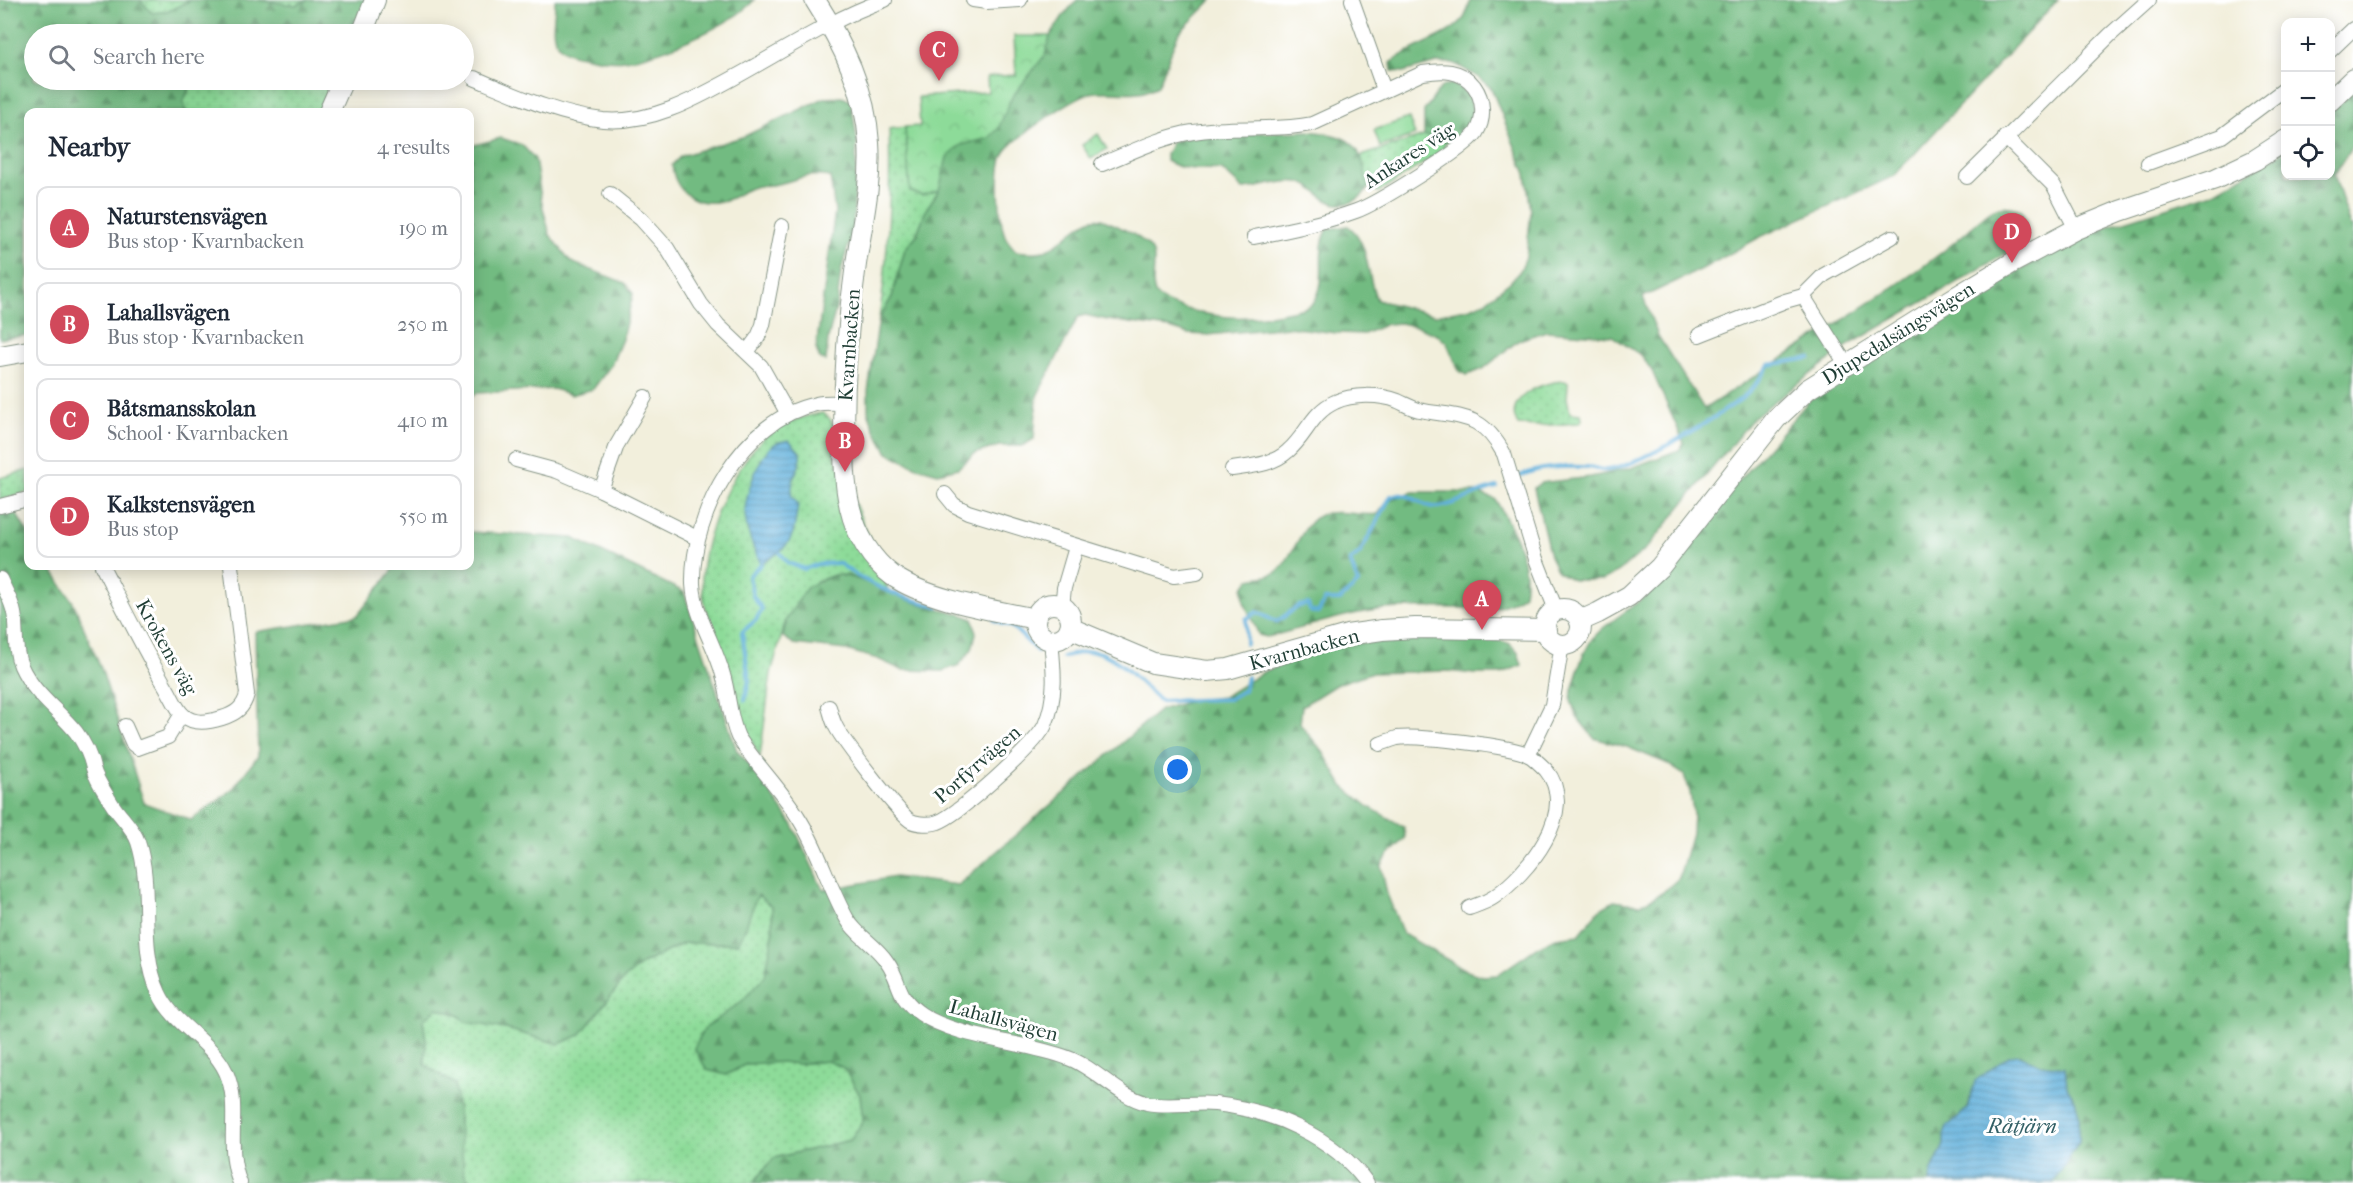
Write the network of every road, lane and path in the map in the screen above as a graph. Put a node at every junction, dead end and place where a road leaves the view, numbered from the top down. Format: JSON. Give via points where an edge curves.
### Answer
{"nodes":[{"id":1,"x":375,"y":0,"type":"edge"},
{"id":2,"x":815,"y":0,"type":"edge"},
{"id":3,"x":885,"y":0,"type":"edge"},
{"id":4,"x":974,"y":0,"type":"edge"},
{"id":5,"x":1020,"y":0,"type":"edge"},
{"id":6,"x":1352,"y":0,"type":"edge"},
{"id":7,"x":2149,"y":0,"type":"edge"},
{"id":8,"x":366,"y":24,"type":"edge"},
{"id":9,"x":831,"y":25,"type":"junction"},
{"id":10,"x":2353,"y":29,"type":"edge"},
{"id":11,"x":2335,"y":47,"type":"edge"},
{"id":12,"x":474,"y":78,"type":"dead end"},
{"id":13,"x":2353,"y":79,"type":"edge"},
{"id":14,"x":339,"y":90,"type":"edge"},
{"id":15,"x":1384,"y":90,"type":"junction"},
{"id":16,"x":2281,"y":92,"type":"edge"},
{"id":17,"x":2335,"y":97,"type":"edge"},
{"id":18,"x":331,"y":108,"type":"edge"},
{"id":19,"x":2005,"y":137,"type":"junction"},
{"id":20,"x":2281,"y":143,"type":"edge"},
{"id":21,"x":2148,"y":163,"type":"dead end"},
{"id":22,"x":1102,"y":164,"type":"dead end"},
{"id":23,"x":1967,"y":177,"type":"dead end"},
{"id":24,"x":610,"y":194,"type":"dead end"},
{"id":25,"x":782,"y":226,"type":"dead end"},
{"id":26,"x":2076,"y":229,"type":"junction"},
{"id":27,"x":1254,"y":237,"type":"dead end"},
{"id":28,"x":1892,"y":237,"type":"dead end"},
{"id":29,"x":1803,"y":296,"type":"junction"},
{"id":30,"x":1699,"y":334,"type":"dead end"},
{"id":31,"x":24,"y":352,"type":"edge"},
{"id":32,"x":747,"y":352,"type":"junction"},
{"id":33,"x":0,"y":356,"type":"edge"},
{"id":34,"x":0,"y":361,"type":"edge"},
{"id":35,"x":24,"y":361,"type":"edge"},
{"id":36,"x":1846,"y":364,"type":"junction"},
{"id":37,"x":645,"y":398,"type":"dead end"},
{"id":38,"x":844,"y":403,"type":"junction"},
{"id":39,"x":788,"y":414,"type":"junction"},
{"id":40,"x":516,"y":460,"type":"dead end"},
{"id":41,"x":1232,"y":469,"type":"dead end"},
{"id":42,"x":602,"y":490,"type":"junction"},
{"id":43,"x":945,"y":494,"type":"dead end"},
{"id":44,"x":24,"y":500,"type":"edge"},
{"id":45,"x":0,"y":506,"type":"edge"},
{"id":46,"x":697,"y":538,"type":"junction"},
{"id":47,"x":1076,"y":547,"type":"junction"},
{"id":48,"x":104,"y":570,"type":"edge"},
{"id":49,"x":232,"y":570,"type":"edge"},
{"id":50,"x":1197,"y":573,"type":"dead end"},
{"id":51,"x":0,"y":579,"type":"edge"},
{"id":52,"x":1062,"y":607,"type":"junction"},
{"id":53,"x":1556,"y":610,"type":"junction"},
{"id":54,"x":1035,"y":619,"type":"junction"},
{"id":55,"x":1580,"y":621,"type":"junction"},
{"id":56,"x":1070,"y":628,"type":"junction"},
{"id":57,"x":1546,"y":630,"type":"junction"},
{"id":58,"x":1052,"y":640,"type":"junction"},
{"id":59,"x":1562,"y":644,"type":"junction"},
{"id":60,"x":829,"y":707,"type":"dead end"},
{"id":61,"x":182,"y":714,"type":"junction"},
{"id":62,"x":125,"y":726,"type":"dead end"},
{"id":63,"x":1380,"y":744,"type":"dead end"},
{"id":64,"x":1528,"y":755,"type":"junction"},
{"id":65,"x":1469,"y":908,"type":"dead end"},
{"id":66,"x":240,"y":1183,"type":"edge"},
{"id":67,"x":1367,"y":1183,"type":"edge"}],
"edges":[{"from":1,"to":8,"type":"street"},
{"from":2,"to":9,"type":"street","name":"Kvarnbacken"},
{"from":3,"to":9,"type":"street"},
{"from":4,"to":5,"type":"street"},
{"from":6,"to":15,"type":"street"},
{"from":7,"to":19,"type":"street"},
{"from":9,"to":12,"type":"street","via":[[683,105],[626,119],[602,120],[562,111]]},
{"from":9,"to":38,"type":"street","name":"Kvarnbacken","via":[[863,99],[870,166],[849,319]]},
{"from":10,"to":11,"type":"street"},
{"from":13,"to":17,"type":"street"},
{"from":14,"to":18,"type":"street"},
{"from":15,"to":22,"type":"street","name":"Ankares väg","via":[[1312,124],[1194,132],[1161,140]]},
{"from":15,"to":27,"type":"street","name":"Ankares väg","via":[[1423,73],[1455,72],[1466,78],[1479,95],[1480,124],[1459,149],[1359,210],[1303,228]]},
{"from":16,"to":21,"type":"street","via":[[2222,136]]},
{"from":19,"to":23,"type":"street"},
{"from":19,"to":26,"type":"street","via":[[2054,186]]},
{"from":20,"to":26,"type":"street","name":"Djupedalsängsvägen","via":[[2215,179]]},
{"from":24,"to":32,"type":"street","via":[[655,234],[701,304]]},
{"from":25,"to":32,"type":"street","via":[[763,325]]},
{"from":26,"to":36,"type":"street","name":"Djupedalsängsvägen","via":[[2012,263]]},
{"from":28,"to":29,"type":"street","via":[[1824,274]]},
{"from":29,"to":30,"type":"street"},
{"from":29,"to":36,"type":"street"},
{"from":31,"to":33,"type":"street"},
{"from":32,"to":39,"type":"street","via":[[761,366]]},
{"from":34,"to":35,"type":"street"},
{"from":36,"to":55,"type":"street","name":"Djupedalsängsvägen","via":[[1808,389],[1776,419],[1660,567],[1629,596]]},
{"from":37,"to":42,"type":"street","via":[[617,445]]},
{"from":38,"to":39,"type":"street","name":"Lahallsvägen","via":[[818,403]]},
{"from":38,"to":54,"type":"street","name":"Kvarnbacken","via":[[850,509],[872,555],[892,575],[924,593]]},
{"from":39,"to":46,"type":"street","name":"Lahallsvägen","via":[[744,448],[724,477]]},
{"from":40,"to":42,"type":"street","via":[[557,471]]},
{"from":41,"to":53,"type":"street","via":[[1267,463],[1287,453],[1326,406],[1347,398],[1387,398],[1416,410],[1455,414],[1471,420],[1496,439],[1504,454]]},
{"from":42,"to":46,"type":"street"},
{"from":43,"to":47,"type":"street","via":[[954,505],[968,512]]},
{"from":44,"to":45,"type":"street"},
{"from":46,"to":67,"type":"street","name":"Lahallsvägen","via":[[695,599],[723,674],[738,737],[799,817],[848,921],[889,963],[909,1005],[923,1015],[962,1030],[1069,1058],[1147,1103],[1212,1104],[1273,1117],[1331,1146]]},
{"from":47,"to":50,"type":"street","via":[[1174,576]]},
{"from":47,"to":52,"type":"street"},
{"from":48,"to":61,"type":"street","name":"Krokens väg","via":[[147,656]]},
{"from":49,"to":61,"type":"street","name":"Krokens väg","via":[[245,672],[245,702],[229,716],[205,722]]},
{"from":51,"to":66,"type":"street","via":[[13,611],[21,666],[41,696],[86,745],[98,778],[137,840],[153,975],[166,1006],[216,1056],[226,1072],[234,1094],[232,1156]]},
{"from":52,"to":54,"type":"street","via":[[1047,606]]},
{"from":52,"to":56,"type":"street","via":[[1070,616]]},
{"from":53,"to":55,"type":"street","via":[[1570,610]]},
{"from":53,"to":57,"type":"street","via":[[1548,618]]},
{"from":54,"to":58,"type":"street","via":[[1040,633]]},
{"from":55,"to":59,"type":"street","via":[[1579,636]]},
{"from":56,"to":57,"type":"street","name":"Kvarnbacken","via":[[1153,663],[1206,671],[1228,669],[1347,635],[1382,630]]},
{"from":56,"to":58,"type":"street","via":[[1061,638]]},
{"from":57,"to":59,"type":"street","via":[[1551,640]]},
{"from":58,"to":60,"type":"street","name":"Porfyrvägen","via":[[1054,692],[1044,727],[1025,752],[937,823],[910,821],[897,809],[835,726]]},
{"from":59,"to":64,"type":"street","via":[[1552,705]]},
{"from":61,"to":62,"type":"street","name":"Krokens väg","via":[[168,737],[138,748]]},
{"from":63,"to":64,"type":"street","via":[[1413,738],[1472,743]]},
{"from":64,"to":65,"type":"street","via":[[1541,765],[1552,782],[1556,813],[1551,828],[1525,870],[1492,898]]}]}
